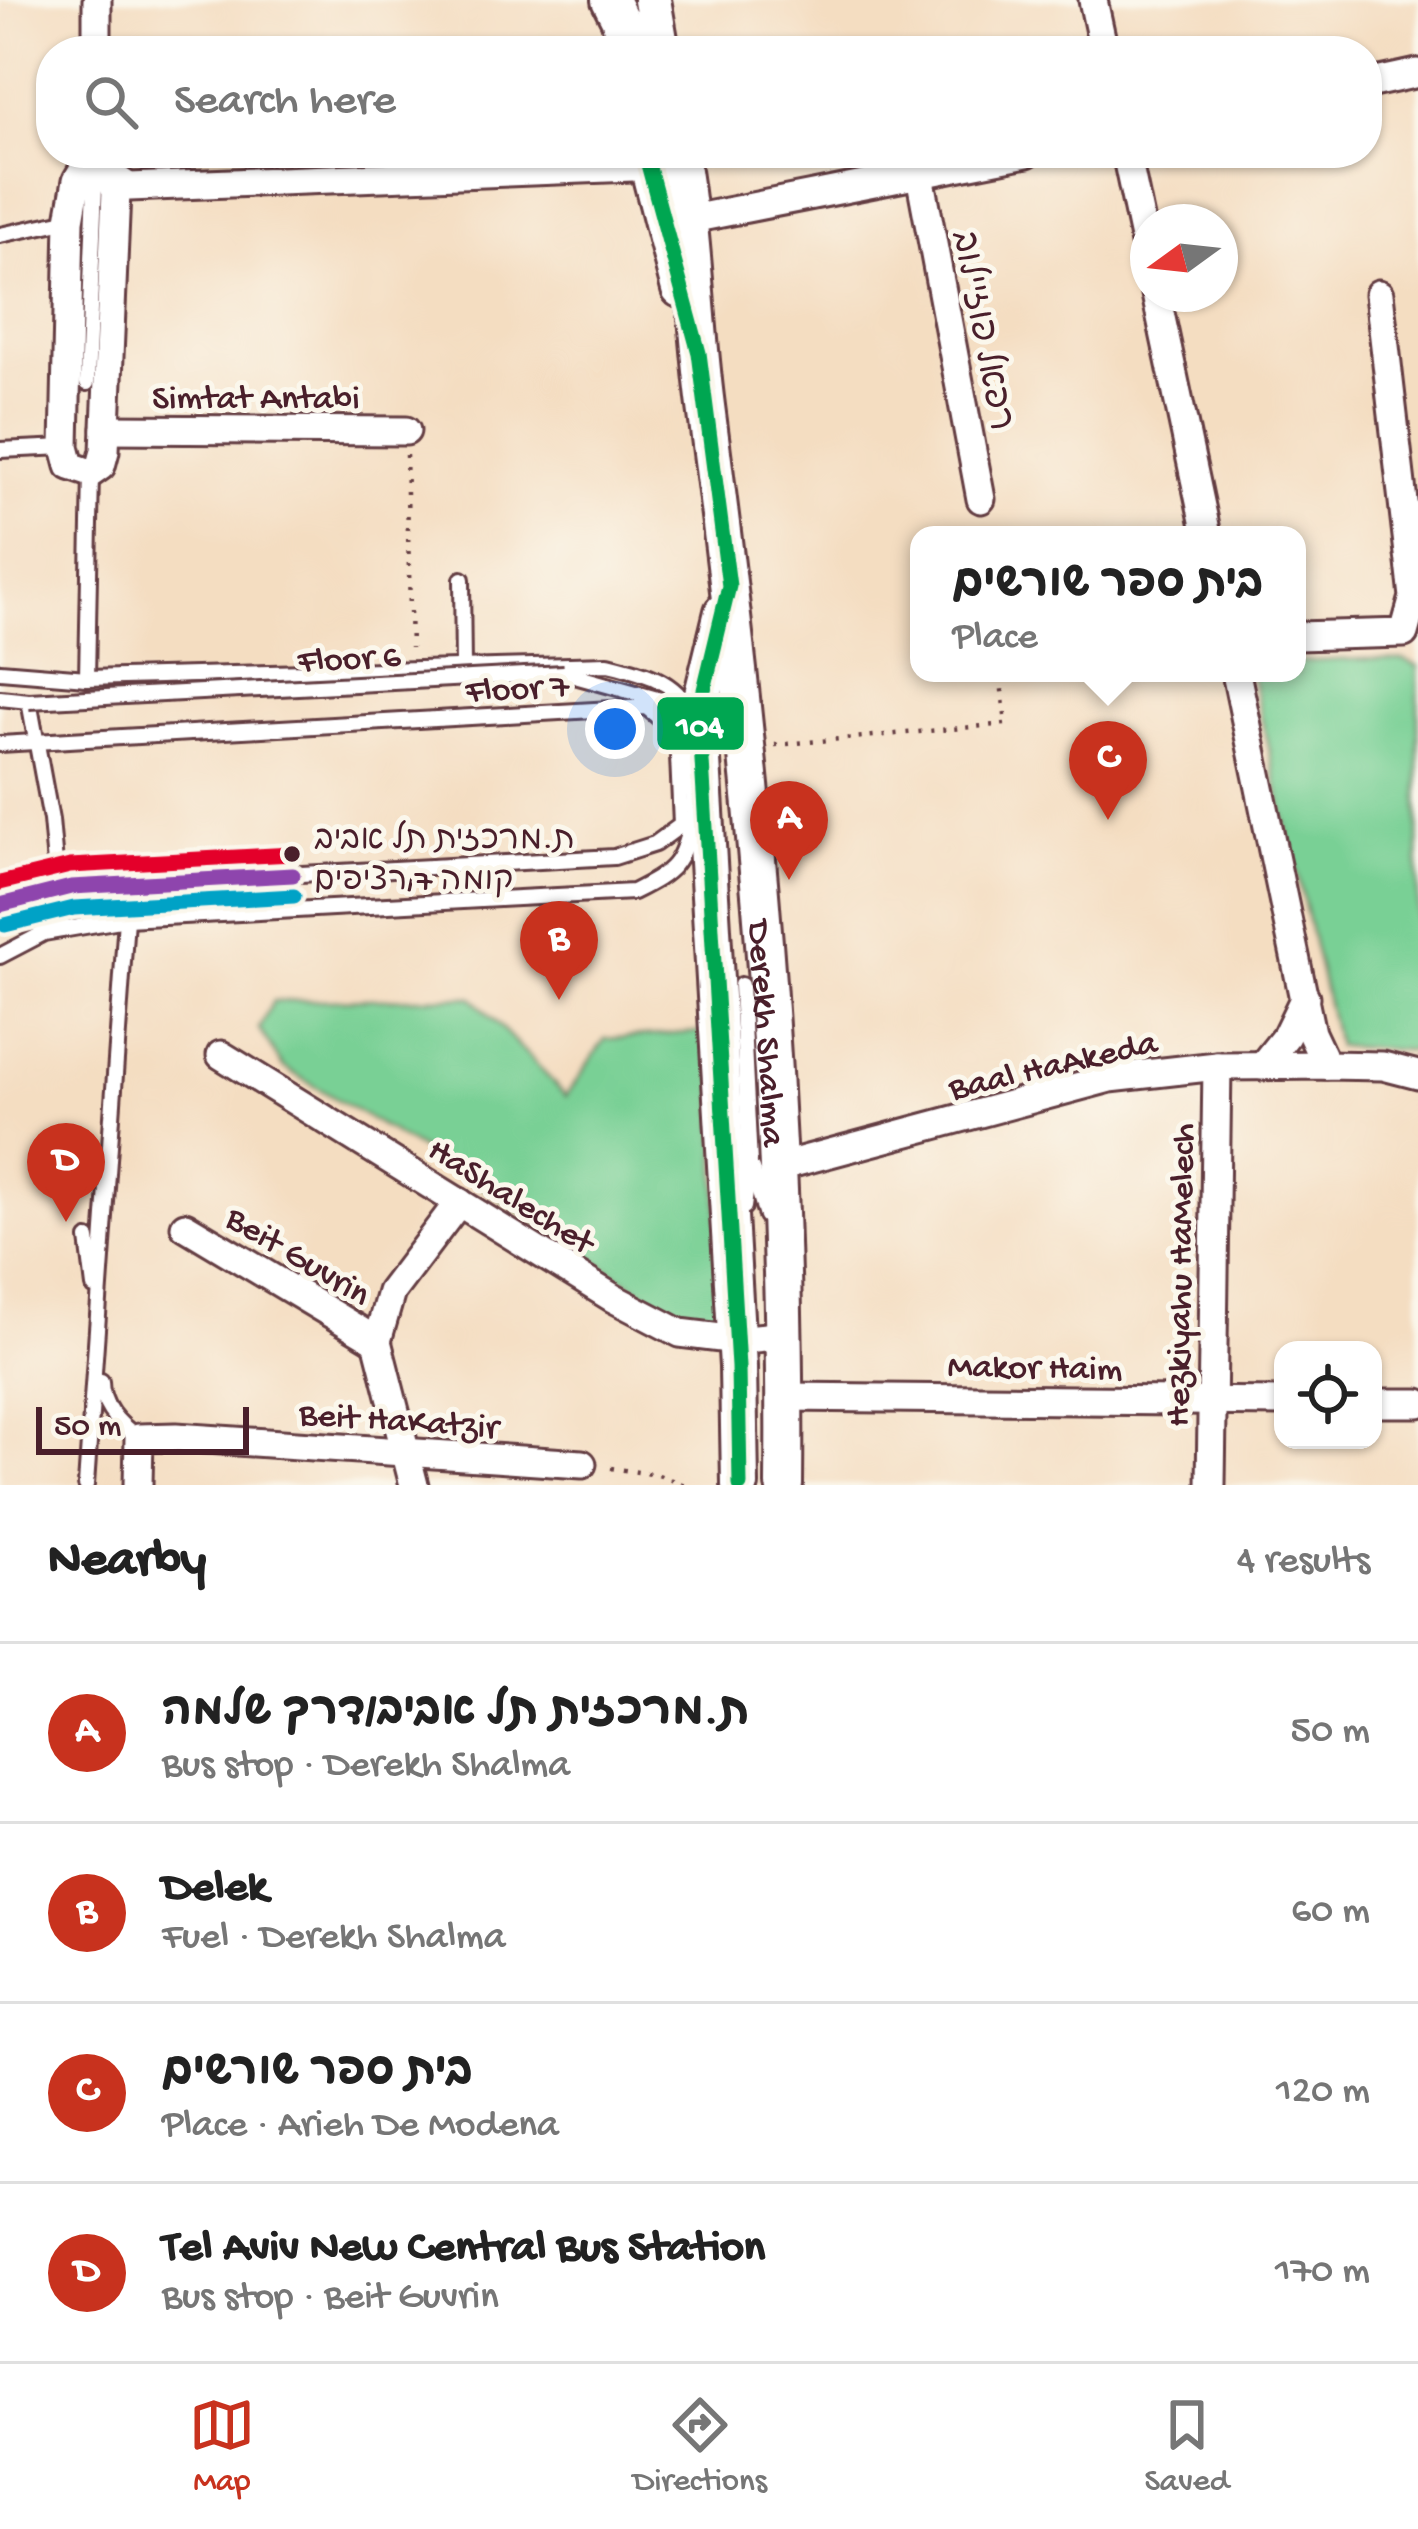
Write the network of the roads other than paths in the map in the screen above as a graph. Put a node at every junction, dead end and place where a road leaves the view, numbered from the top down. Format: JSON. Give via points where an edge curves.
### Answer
{"nodes":[{"id":1,"x":98,"y":0,"type":"edge"},
{"id":2,"x":610,"y":0,"type":"edge"},
{"id":3,"x":652,"y":0,"type":"edge"},
{"id":4,"x":1093,"y":0,"type":"edge"},
{"id":5,"x":97,"y":36,"type":"edge"},
{"id":6,"x":623,"y":36,"type":"edge"},
{"id":7,"x":658,"y":36,"type":"edge"},
{"id":8,"x":1101,"y":36,"type":"edge"},
{"id":9,"x":1418,"y":73,"type":"edge"},
{"id":10,"x":1382,"y":81,"type":"edge"},
{"id":11,"x":90,"y":168,"type":"edge"},
{"id":12,"x":99,"y":168,"type":"edge"},
{"id":13,"x":104,"y":168,"type":"edge"},
{"id":14,"x":109,"y":168,"type":"edge"},
{"id":15,"x":610,"y":168,"type":"edge"},
{"id":16,"x":649,"y":168,"type":"edge"},
{"id":17,"x":682,"y":168,"type":"edge"},
{"id":18,"x":954,"y":168,"type":"edge"},
{"id":19,"x":1129,"y":168,"type":"edge"},
{"id":20,"x":920,"y":175,"type":"junction"},
{"id":21,"x":1137,"y":204,"type":"edge"},
{"id":22,"x":691,"y":219,"type":"junction"},
{"id":23,"x":70,"y":220,"type":"junction"},
{"id":24,"x":0,"y":235,"type":"edge"},
{"id":25,"x":1379,"y":294,"type":"dead end"},
{"id":26,"x":1160,"y":312,"type":"edge"},
{"id":27,"x":699,"y":353,"type":"junction"},
{"id":28,"x":87,"y":383,"type":"dead end"},
{"id":29,"x":106,"y":429,"type":"junction"},
{"id":30,"x":406,"y":431,"type":"road end"},
{"id":31,"x":65,"y":448,"type":"junction"},
{"id":32,"x":0,"y":450,"type":"edge"},
{"id":33,"x":91,"y":473,"type":"junction"},
{"id":34,"x":981,"y":499,"type":"dead end"},
{"id":35,"x":1205,"y":526,"type":"edge"},
{"id":36,"x":462,"y":579,"type":"dead end"},
{"id":37,"x":729,"y":586,"type":"junction"},
{"id":38,"x":1306,"y":636,"type":"edge"},
{"id":39,"x":464,"y":668,"type":"junction"},
{"id":40,"x":0,"y":671,"type":"edge"},
{"id":41,"x":87,"y":677,"type":"junction"},
{"id":42,"x":1238,"y":682,"type":"edge"},
{"id":43,"x":0,"y":698,"type":"edge"},
{"id":44,"x":29,"y":701,"type":"junction"},
{"id":45,"x":700,"y":727,"type":"junction"},
{"id":46,"x":0,"y":744,"type":"edge"},
{"id":47,"x":0,"y":905,"type":"edge"},
{"id":48,"x":125,"y":919,"type":"junction"},
{"id":49,"x":61,"y":930,"type":"junction"},
{"id":50,"x":0,"y":956,"type":"edge"},
{"id":51,"x":741,"y":985,"type":"dead end"},
{"id":52,"x":1305,"y":998,"type":"junction"},
{"id":53,"x":221,"y":1055,"type":"dead end"},
{"id":54,"x":1326,"y":1065,"type":"junction"},
{"id":55,"x":1217,"y":1066,"type":"junction"},
{"id":56,"x":1262,"y":1066,"type":"junction"},
{"id":57,"x":1418,"y":1075,"type":"edge"},
{"id":58,"x":764,"y":1166,"type":"junction"},
{"id":59,"x":459,"y":1202,"type":"junction"},
{"id":60,"x":185,"y":1226,"type":"dead end"},
{"id":61,"x":88,"y":1239,"type":"dead end"},
{"id":62,"x":733,"y":1279,"type":"junction"},
{"id":63,"x":784,"y":1335,"type":"junction"},
{"id":64,"x":736,"y":1340,"type":"junction"},
{"id":65,"x":377,"y":1341,"type":"junction"},
{"id":66,"x":785,"y":1397,"type":"junction"},
{"id":67,"x":1210,"y":1402,"type":"junction"},
{"id":68,"x":1274,"y":1402,"type":"edge"},
{"id":69,"x":1382,"y":1403,"type":"edge"},
{"id":70,"x":1418,"y":1403,"type":"edge"},
{"id":71,"x":139,"y":1438,"type":"junction"},
{"id":72,"x":405,"y":1455,"type":"junction"},
{"id":73,"x":582,"y":1464,"type":"road end"},
{"id":74,"x":86,"y":1485,"type":"edge"},
{"id":75,"x":138,"y":1485,"type":"edge"},
{"id":76,"x":414,"y":1485,"type":"edge"},
{"id":77,"x":740,"y":1485,"type":"edge"},
{"id":78,"x":784,"y":1485,"type":"edge"},
{"id":79,"x":1211,"y":1485,"type":"edge"}],
"edges":[{"from":1,"to":5,"type":"street"},
{"from":2,"to":6,"type":"street"},
{"from":3,"to":7,"type":"street"},
{"from":4,"to":8,"type":"street"},
{"from":9,"to":10,"type":"street"},
{"from":11,"to":23,"type":"street","via":[[77,180]]},
{"from":12,"to":28,"type":"lane"},
{"from":13,"to":29,"type":"street","via":[[116,192]]},
{"from":14,"to":15,"type":"street","via":[[128,187]]},
{"from":16,"to":27,"type":"street","name":"Derekh Shalma"},
{"from":17,"to":22,"type":"street","name":"Derekh Shalma"},
{"from":18,"to":20,"type":"street"},
{"from":19,"to":21,"type":"street"},
{"from":20,"to":22,"type":"street"},
{"from":20,"to":34,"type":"street","name":"רפאל פוזיילוב"},
{"from":22,"to":27,"type":"street","name":"Derekh Shalma"},
{"from":23,"to":24,"type":"lane"},
{"from":23,"to":31,"type":"street"},
{"from":25,"to":38,"type":"street","via":[[1414,597],[1404,633]]},
{"from":26,"to":35,"type":"street"},
{"from":27,"to":37,"type":"street","name":"Derekh Shalma"},
{"from":29,"to":30,"type":"street","name":"Simtat Antabi"},
{"from":29,"to":33,"type":"street","via":[[100,466]]},
{"from":31,"to":32,"type":"lane"},
{"from":31,"to":33,"type":"street","via":[[70,466]]},
{"from":33,"to":41,"type":"lane"},
{"from":36,"to":39,"type":"lane"},
{"from":37,"to":45,"type":"street","name":"Derekh Shalma"},
{"from":37,"to":58,"type":"street","name":"Derekh Shalma","via":[[747,748]]},
{"from":39,"to":41,"type":"lane"},
{"from":39,"to":45,"type":"lane","via":[[608,664],[645,672],[684,698]]},
{"from":40,"to":41,"type":"lane"},
{"from":42,"to":52,"type":"street"},
{"from":43,"to":44,"type":"lane","name":"Floor 6"},
{"from":44,"to":48,"type":"lane","name":"Floor 6","bridge":true,"via":[[564,673],[661,700],[684,733],[691,821],[682,855],[669,874],[633,892]]},
{"from":44,"to":49,"type":"lane"},
{"from":45,"to":62,"type":"street","name":"Derekh Shalma"},
{"from":46,"to":47,"type":"lane","name":"Floor 7","via":[[646,707],[677,733],[681,825],[614,857],[71,887]]},
{"from":48,"to":49,"type":"lane","name":"Floor 6"},
{"from":48,"to":74,"type":"lane"},
{"from":49,"to":50,"type":"lane","name":"Floor 6"},
{"from":51,"to":58,"type":"lane"},
{"from":52,"to":54,"type":"street"},
{"from":52,"to":56,"type":"street"},
{"from":53,"to":59,"type":"street","name":"HaShalechet"},
{"from":54,"to":56,"type":"street","name":"Baal HaAkeda"},
{"from":54,"to":57,"type":"street","name":"Baal HaAkeda"},
{"from":55,"to":56,"type":"street","name":"Baal HaAkeda"},
{"from":55,"to":58,"type":"street","name":"Baal HaAkeda","via":[[1110,1078]]},
{"from":55,"to":67,"type":"street","name":"Hezkiyahu HaMelech"},
{"from":58,"to":62,"type":"lane"},
{"from":58,"to":63,"type":"street","name":"Derekh Shalma","via":[[782,1265]]},
{"from":59,"to":64,"type":"street","name":"HaShalechet","via":[[680,1334]]},
{"from":59,"to":65,"type":"street","via":[[391,1292]]},
{"from":60,"to":65,"type":"street","name":"Beit Guvrin"},
{"from":61,"to":71,"type":"lane","via":[[101,1392],[119,1425]]},
{"from":62,"to":64,"type":"street","name":"Derekh Shalma"},
{"from":63,"to":64,"type":"street","name":"HaShalechet"},
{"from":63,"to":66,"type":"street","name":"Derekh Shalma"},
{"from":64,"to":77,"type":"street","name":"Derekh Shalma"},
{"from":65,"to":72,"type":"street"},
{"from":66,"to":67,"type":"street","name":"Makor Haim"},
{"from":66,"to":78,"type":"street","name":"Derekh Shalma"},
{"from":67,"to":68,"type":"street","name":"Makor Haim"},
{"from":67,"to":79,"type":"street","name":"Hezkiyahu HaMelech"},
{"from":69,"to":70,"type":"street"},
{"from":71,"to":72,"type":"street","name":"Beit HaKatzir"},
{"from":71,"to":75,"type":"street"},
{"from":72,"to":73,"type":"street","name":"Beit HaKatzir"},
{"from":72,"to":76,"type":"street"}]}
